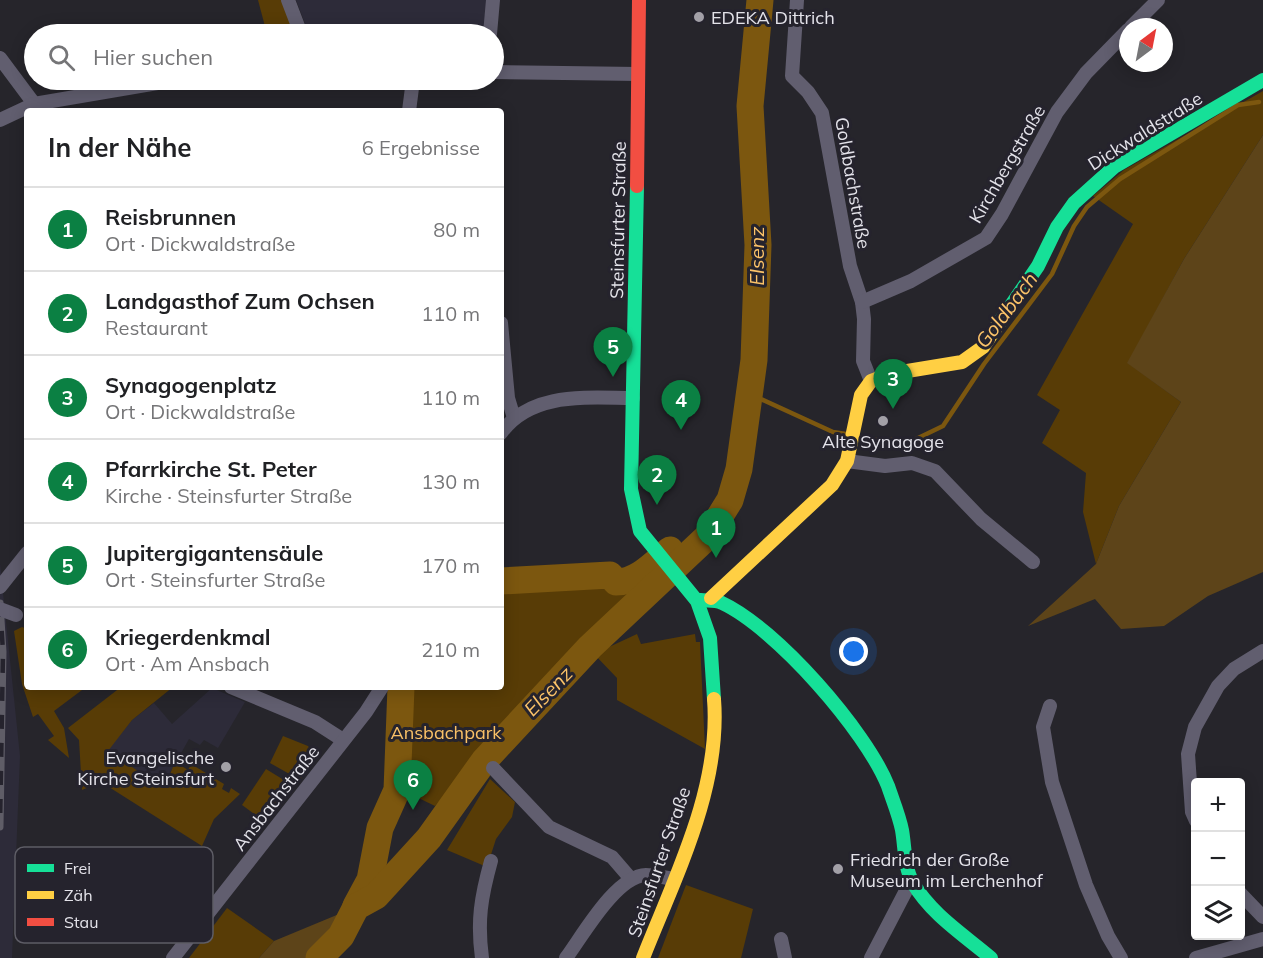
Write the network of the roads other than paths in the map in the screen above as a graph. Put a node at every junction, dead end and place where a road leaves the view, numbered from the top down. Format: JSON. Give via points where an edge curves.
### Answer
{"nodes":[{"id":1,"x":288,"y":0,"type":"edge"},
{"id":2,"x":493,"y":0,"type":"edge"},
{"id":3,"x":639,"y":0,"type":"edge"},
{"id":4,"x":797,"y":0,"type":"edge"},
{"id":5,"x":1158,"y":0,"type":"edge"},
{"id":6,"x":1139,"y":18,"type":"edge"},
{"id":7,"x":297,"y":24,"type":"edge"},
{"id":8,"x":491,"y":24,"type":"edge"},
{"id":9,"x":1119,"y":38,"type":"edge"},
{"id":10,"x":0,"y":58,"type":"edge"},
{"id":11,"x":504,"y":72,"type":"edge"},
{"id":12,"x":638,"y":74,"type":"junction"},
{"id":13,"x":1263,"y":80,"type":"edge"},
{"id":14,"x":125,"y":90,"type":"edge"},
{"id":15,"x":412,"y":90,"type":"edge"},
{"id":16,"x":36,"y":108,"type":"edge"},
{"id":17,"x":409,"y":108,"type":"edge"},
{"id":18,"x":24,"y":112,"type":"edge"},
{"id":19,"x":0,"y":120,"type":"edge"},
{"id":20,"x":862,"y":302,"type":"junction"},
{"id":21,"x":504,"y":355,"type":"edge"},
{"id":22,"x":871,"y":381,"type":"junction"},
{"id":23,"x":633,"y":398,"type":"junction"},
{"id":24,"x":514,"y":418,"type":"junction"},
{"id":25,"x":504,"y":430,"type":"edge"},
{"id":26,"x":849,"y":454,"type":"junction"},
{"id":27,"x":24,"y":557,"type":"edge"},
{"id":28,"x":1033,"y":562,"type":"dead end"},
{"id":29,"x":2,"y":584,"type":"edge"},
{"id":30,"x":711,"y":598,"type":"junction"},
{"id":31,"x":697,"y":601,"type":"junction"},
{"id":32,"x":0,"y":609,"type":"edge"},
{"id":33,"x":22,"y":618,"type":"edge"},
{"id":34,"x":1263,"y":651,"type":"edge"},
{"id":35,"x":238,"y":690,"type":"edge"},
{"id":36,"x":380,"y":690,"type":"edge"},
{"id":37,"x":1050,"y":706,"type":"dead end"},
{"id":38,"x":343,"y":740,"type":"junction"},
{"id":39,"x":494,"y":768,"type":"dead end"},
{"id":40,"x":1191,"y":798,"type":"edge"},
{"id":41,"x":491,"y":861,"type":"dead end"},
{"id":42,"x":631,"y":879,"type":"junction"},
{"id":43,"x":674,"y":879,"type":"junction"},
{"id":44,"x":911,"y":882,"type":"junction"},
{"id":45,"x":1245,"y":898,"type":"edge"},
{"id":46,"x":213,"y":907,"type":"edge"},
{"id":47,"x":1263,"y":917,"type":"edge"},
{"id":48,"x":781,"y":939,"type":"dead end"},
{"id":49,"x":1263,"y":939,"type":"edge"},
{"id":50,"x":185,"y":943,"type":"edge"},
{"id":51,"x":173,"y":958,"type":"edge"},
{"id":52,"x":482,"y":958,"type":"edge"},
{"id":53,"x":566,"y":958,"type":"edge"},
{"id":54,"x":643,"y":958,"type":"edge"},
{"id":55,"x":785,"y":958,"type":"edge"},
{"id":56,"x":871,"y":958,"type":"edge"},
{"id":57,"x":992,"y":958,"type":"edge"},
{"id":58,"x":1121,"y":958,"type":"edge"},
{"id":59,"x":1196,"y":958,"type":"edge"}],
"edges":[{"from":1,"to":7,"type":"street"},
{"from":2,"to":8,"type":"street"},
{"from":3,"to":12,"type":"street","name":"Steinsfurter Straße"},
{"from":4,"to":20,"type":"street","name":"Goldbachstraße","via":[[792,76],[822,113],[850,266]]},
{"from":5,"to":6,"type":"street","name":"Kirchbergstraße"},
{"from":9,"to":20,"type":"street","name":"Kirchbergstraße","via":[[1057,112],[986,238],[911,281]]},
{"from":10,"to":16,"type":"street"},
{"from":11,"to":12,"type":"street"},
{"from":12,"to":23,"type":"street","name":"Steinsfurter Straße"},
{"from":13,"to":22,"type":"street","name":"Dickwaldstraße","via":[[1114,166],[1093,184],[1063,219],[1038,266],[983,347],[962,362]]},
{"from":14,"to":16,"type":"street"},
{"from":15,"to":17,"type":"street"},
{"from":18,"to":19,"type":"street"},
{"from":20,"to":22,"type":"street","name":"Goldbachstraße","via":[[863,361]]},
{"from":21,"to":24,"type":"street"},
{"from":22,"to":26,"type":"street","via":[[861,395]]},
{"from":23,"to":24,"type":"street","via":[[565,398]]},
{"from":23,"to":31,"type":"street","name":"Steinsfurter Straße","via":[[631,489],[640,531]]},
{"from":24,"to":25,"type":"street"},
{"from":26,"to":28,"type":"street","via":[[885,466],[912,463],[935,471],[981,519]]},
{"from":26,"to":30,"type":"street","via":[[832,485]]},
{"from":27,"to":29,"type":"street"},
{"from":30,"to":31,"type":"street"},
{"from":30,"to":44,"type":"street","via":[[732,607],[794,660],[855,730],[885,779],[902,826]]},
{"from":31,"to":43,"type":"street","name":"Steinsfurter Straße","via":[[713,658],[714,734],[703,793]]},
{"from":32,"to":33,"type":"street","bridge":true},
{"from":34,"to":40,"type":"street","via":[[1234,669],[1218,686],[1195,727],[1188,754]]},
{"from":35,"to":38,"type":"street","via":[[315,722]]},
{"from":36,"to":38,"type":"street","name":"Ansbachstraße"},
{"from":37,"to":58,"type":"street","via":[[1043,727],[1052,782],[1086,885]]},
{"from":38,"to":46,"type":"street","name":"Ansbachstraße"},
{"from":39,"to":42,"type":"street","via":[[549,827],[612,857]]},
{"from":41,"to":52,"type":"street","via":[[478,927]]},
{"from":42,"to":43,"type":"street","via":[[645,875]]},
{"from":42,"to":53,"type":"street","via":[[616,891]]},
{"from":43,"to":54,"type":"street","name":"Steinsfurter Straße"},
{"from":44,"to":56,"type":"street"},
{"from":44,"to":57,"type":"street","via":[[927,903]]},
{"from":45,"to":47,"type":"street"},
{"from":48,"to":55,"type":"street"},
{"from":49,"to":59,"type":"street"},
{"from":50,"to":51,"type":"street","name":"Ansbachstraße"}]}
